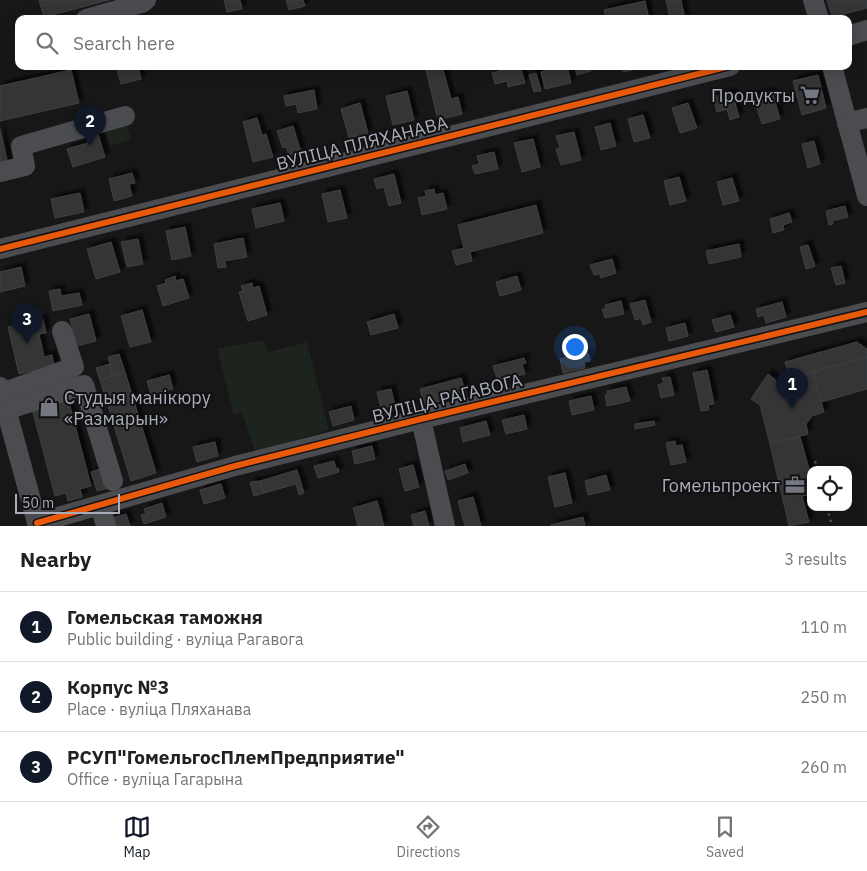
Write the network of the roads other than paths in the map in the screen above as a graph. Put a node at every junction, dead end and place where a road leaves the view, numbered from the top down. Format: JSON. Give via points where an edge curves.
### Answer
{"nodes":[{"id":1,"x":146,"y":0,"type":"edge"},
{"id":2,"x":813,"y":0,"type":"edge"},
{"id":3,"x":100,"y":15,"type":"edge"},
{"id":4,"x":818,"y":15,"type":"edge"},
{"id":5,"x":867,"y":30,"type":"edge"},
{"id":6,"x":852,"y":35,"type":"edge"},
{"id":7,"x":714,"y":70,"type":"edge"},
{"id":8,"x":833,"y":70,"type":"edge"},
{"id":9,"x":125,"y":116,"type":"dead end"},
{"id":10,"x":867,"y":118,"type":"edge"},
{"id":11,"x":847,"y":123,"type":"junction"},
{"id":12,"x":0,"y":172,"type":"edge"},
{"id":13,"x":867,"y":196,"type":"edge"},
{"id":14,"x":0,"y":249,"type":"edge"},
{"id":15,"x":867,"y":312,"type":"edge"},
{"id":16,"x":62,"y":331,"type":"dead end"},
{"id":17,"x":3,"y":396,"type":"edge"},
{"id":18,"x":421,"y":419,"type":"junction"},
{"id":19,"x":113,"y":480,"type":"dead end"},
{"id":20,"x":100,"y":505,"type":"junction"},
{"id":21,"x":37,"y":525,"type":"edge"},
{"id":22,"x":106,"y":526,"type":"edge"},
{"id":23,"x":445,"y":526,"type":"edge"}],
"edges":[{"from":1,"to":3,"type":"street"},
{"from":2,"to":4,"type":"street"},
{"from":5,"to":6,"type":"street"},
{"from":7,"to":14,"type":"street","name":"ВУЛІЦА ПЛЯХАНАВА"},
{"from":8,"to":11,"type":"street"},
{"from":9,"to":12,"type":"street","via":[[21,146],[26,166]]},
{"from":10,"to":11,"type":"street"},
{"from":11,"to":13,"type":"street"},
{"from":15,"to":18,"type":"street","name":"ВУЛІЦА РАГАВОГА"},
{"from":16,"to":17,"type":"street","via":[[74,367]]},
{"from":17,"to":19,"type":"street","via":[[84,385]]},
{"from":17,"to":21,"type":"street"},
{"from":18,"to":20,"type":"street","name":"ВУЛІЦА РАГАВОГА"},
{"from":18,"to":23,"type":"street"},
{"from":20,"to":21,"type":"street","name":"ВУЛІЦА РАГАВОГА"},
{"from":20,"to":22,"type":"street"}]}
